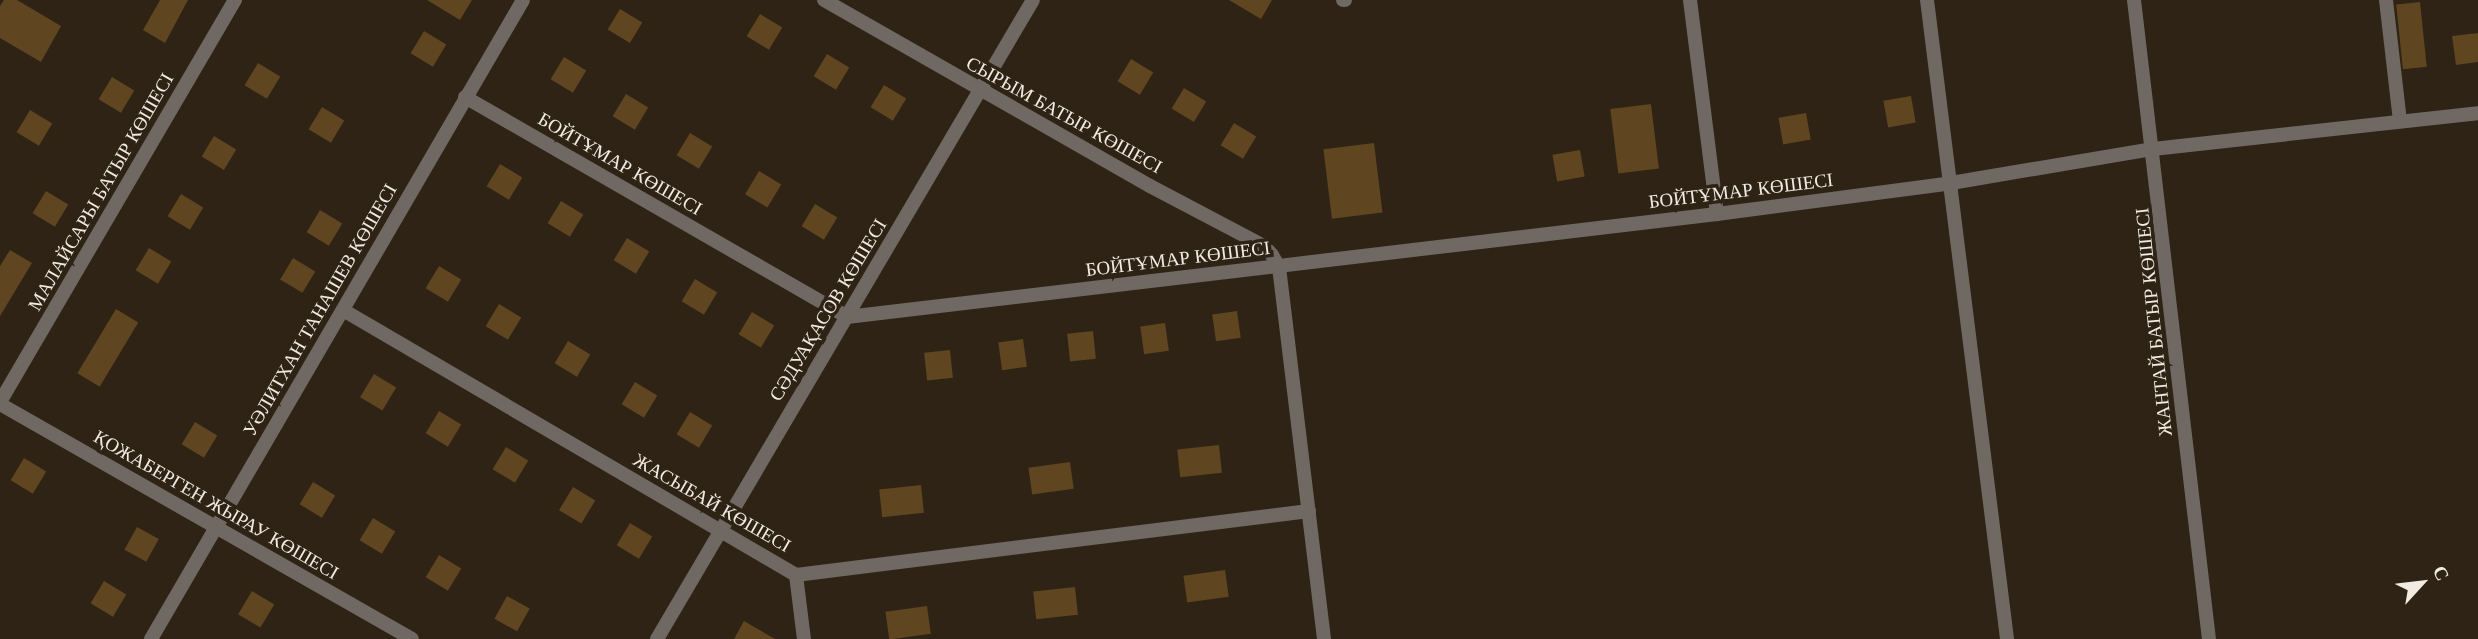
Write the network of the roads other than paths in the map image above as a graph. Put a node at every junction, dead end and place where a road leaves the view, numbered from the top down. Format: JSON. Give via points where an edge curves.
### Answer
{"nodes":[{"id":1,"x":235,"y":0,"type":"edge"},
{"id":2,"x":523,"y":0,"type":"edge"},
{"id":3,"x":824,"y":0,"type":"edge"},
{"id":4,"x":1033,"y":0,"type":"edge"},
{"id":5,"x":1690,"y":0,"type":"edge"},
{"id":6,"x":1927,"y":0,"type":"edge"},
{"id":7,"x":2134,"y":0,"type":"edge"},
{"id":8,"x":2386,"y":0,"type":"edge"},
{"id":9,"x":980,"y":90,"type":"junction"},
{"id":10,"x":465,"y":97,"type":"junction"},
{"id":11,"x":2478,"y":113,"type":"edge"},
{"id":12,"x":2400,"y":121,"type":"junction"},
{"id":13,"x":2153,"y":149,"type":"junction"},
{"id":14,"x":1951,"y":183,"type":"junction"},
{"id":15,"x":1717,"y":214,"type":"junction"},
{"id":16,"x":1279,"y":267,"type":"junction"},
{"id":17,"x":343,"y":310,"type":"junction"},
{"id":18,"x":847,"y":317,"type":"junction"},
{"id":19,"x":0,"y":403,"type":"edge"},
{"id":20,"x":1309,"y":511,"type":"junction"},
{"id":21,"x":215,"y":526,"type":"junction"},
{"id":22,"x":719,"y":531,"type":"junction"},
{"id":23,"x":796,"y":575,"type":"junction"},
{"id":24,"x":151,"y":639,"type":"edge"},
{"id":25,"x":412,"y":639,"type":"edge"},
{"id":26,"x":657,"y":639,"type":"edge"},
{"id":27,"x":804,"y":639,"type":"edge"},
{"id":28,"x":1324,"y":639,"type":"edge"},
{"id":29,"x":2007,"y":639,"type":"edge"},
{"id":30,"x":2209,"y":639,"type":"edge"}],
"edges":[{"from":1,"to":19,"type":"street","name":"МАЛАЙСАРЫ БАТЫР КӨШЕСІ"},
{"from":2,"to":10,"type":"street","name":"УӘЛИТХАН ТАНАШЕВ КӨШЕСІ"},
{"from":3,"to":9,"type":"street","name":"СЫРЫМ БАТЫР КӨШЕСІ"},
{"from":4,"to":9,"type":"street","name":"СӘДУАҚАСОВ КӨШЕСІ"},
{"from":5,"to":15,"type":"street"},
{"from":6,"to":14,"type":"street"},
{"from":7,"to":13,"type":"street","name":"ЖАНТАЙ БАТЫР КӨШЕСІ"},
{"from":8,"to":12,"type":"street"},
{"from":9,"to":16,"type":"street","name":"СЫРЫМ БАТЫР КӨШЕСІ","via":[[1264,246]]},
{"from":9,"to":18,"type":"street","name":"СӘДУАҚАСОВ КӨШЕСІ"},
{"from":10,"to":17,"type":"street","name":"УӘЛИТХАН ТАНАШЕВ КӨШЕСІ"},
{"from":10,"to":18,"type":"street","name":"БОЙТҰМАР КӨШЕСІ"},
{"from":11,"to":12,"type":"street","name":"БОЙТҰМАР КӨШЕСІ"},
{"from":12,"to":13,"type":"street","name":"БОЙТҰМАР КӨШЕСІ"},
{"from":13,"to":14,"type":"street","name":"БОЙТҰМАР КӨШЕСІ"},
{"from":13,"to":30,"type":"street","name":"ЖАНТАЙ БАТЫР КӨШЕСІ"},
{"from":14,"to":15,"type":"street","name":"БОЙТҰМАР КӨШЕСІ"},
{"from":14,"to":29,"type":"street"},
{"from":15,"to":16,"type":"street","name":"БОЙТҰМАР КӨШЕСІ"},
{"from":16,"to":18,"type":"street","name":"БОЙТҰМАР КӨШЕСІ"},
{"from":16,"to":20,"type":"street"},
{"from":17,"to":21,"type":"street","name":"УӘЛИТХАН ТАНАШЕВ КӨШЕСІ"},
{"from":17,"to":22,"type":"street","name":"ЖАСЫБАЙ КӨШЕСІ"},
{"from":18,"to":22,"type":"street","name":"СӘДУАҚАСОВ КӨШЕСІ"},
{"from":19,"to":21,"type":"street","name":"ҚОЖАБЕРГЕН ЖЫРАУ КӨШЕСІ"},
{"from":20,"to":23,"type":"street","name":"ЖАСЫБАЙ КӨШЕСІ"},
{"from":20,"to":28,"type":"street"},
{"from":21,"to":24,"type":"street","name":"УӘЛИТХАН ТАНАШЕВ КӨШЕСІ"},
{"from":21,"to":25,"type":"street","name":"ҚОЖАБЕРГЕН ЖЫРАУ КӨШЕСІ"},
{"from":22,"to":23,"type":"street","name":"ЖАСЫБАЙ КӨШЕСІ"},
{"from":22,"to":26,"type":"street","name":"СӘДУАҚАСОВ КӨШЕСІ"},
{"from":23,"to":27,"type":"street"}]}
